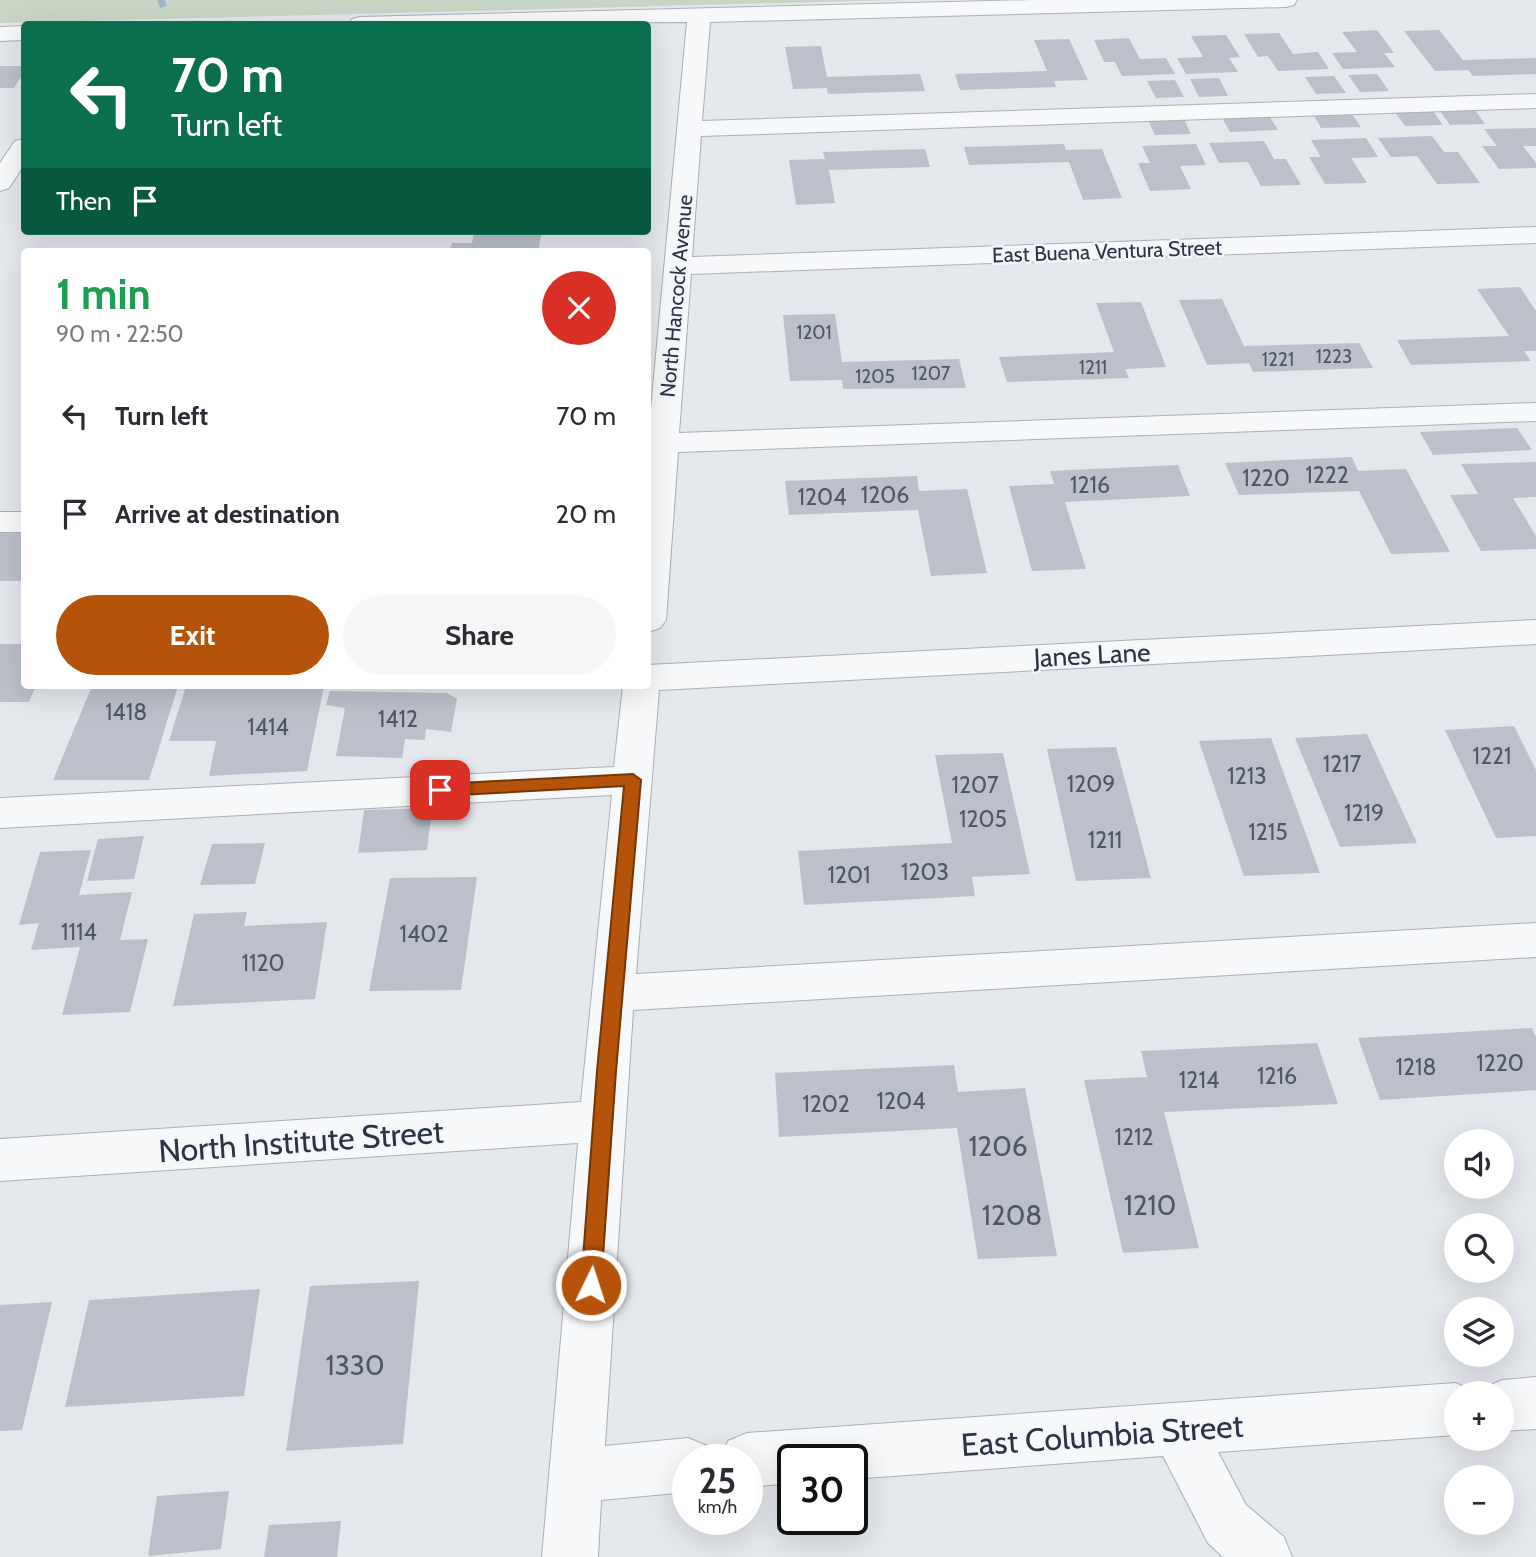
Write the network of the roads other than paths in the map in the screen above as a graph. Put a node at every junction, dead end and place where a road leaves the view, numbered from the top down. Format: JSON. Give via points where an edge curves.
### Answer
{"nodes":[{"id":1,"x":1286,"y":0,"type":"edge"},
{"id":2,"x":707,"y":8,"type":"edge"},
{"id":3,"x":425,"y":21,"type":"edge"},
{"id":4,"x":21,"y":33,"type":"edge"},
{"id":5,"x":0,"y":34,"type":"edge"},
{"id":6,"x":1536,"y":101,"type":"edge"},
{"id":7,"x":691,"y":129,"type":"junction"},
{"id":8,"x":21,"y":151,"type":"edge"},
{"id":9,"x":0,"y":183,"type":"edge"},
{"id":10,"x":1536,"y":235,"type":"edge"},
{"id":11,"x":678,"y":266,"type":"junction"},
{"id":12,"x":1536,"y":412,"type":"edge"},
{"id":13,"x":663,"y":443,"type":"junction"},
{"id":14,"x":0,"y":522,"type":"edge"},
{"id":15,"x":21,"y":522,"type":"edge"},
{"id":16,"x":651,"y":585,"type":"edge"},
{"id":17,"x":1536,"y":632,"type":"edge"},
{"id":18,"x":651,"y":678,"type":"edge"},
{"id":19,"x":641,"y":689,"type":"edge"},
{"id":20,"x":633,"y":780,"type":"junction"},
{"id":21,"x":0,"y":813,"type":"edge"},
{"id":22,"x":1536,"y":940,"type":"edge"},
{"id":23,"x":614,"y":993,"type":"junction"},
{"id":24,"x":603,"y":1121,"type":"junction"},
{"id":25,"x":0,"y":1160,"type":"edge"},
{"id":26,"x":1536,"y":1403,"type":"edge"},
{"id":27,"x":1514,"y":1405,"type":"edge"},
{"id":28,"x":1444,"y":1410,"type":"edge"},
{"id":29,"x":1177,"y":1429,"type":"junction"},
{"id":30,"x":763,"y":1459,"type":"edge"},
{"id":31,"x":672,"y":1466,"type":"edge"},
{"id":32,"x":578,"y":1475,"type":"junction"},
{"id":33,"x":570,"y":1557,"type":"edge"},
{"id":34,"x":1264,"y":1557,"type":"edge"}],
"edges":[{"from":1,"to":2,"type":"street"},
{"from":2,"to":3,"type":"street"},
{"from":2,"to":7,"type":"street","name":"North Hancock Avenue"},
{"from":4,"to":5,"type":"street"},
{"from":6,"to":7,"type":"street"},
{"from":7,"to":11,"type":"street","name":"North Hancock Avenue"},
{"from":8,"to":9,"type":"street"},
{"from":10,"to":11,"type":"street","name":"East Buena Ventura Street"},
{"from":11,"to":13,"type":"street","name":"North Hancock Avenue"},
{"from":12,"to":13,"type":"street"},
{"from":13,"to":16,"type":"street","name":"North Hancock Avenue"},
{"from":14,"to":15,"type":"street"},
{"from":17,"to":18,"type":"street","name":"Janes Lane"},
{"from":19,"to":20,"type":"street"},
{"from":20,"to":21,"type":"street"},
{"from":20,"to":23,"type":"street"},
{"from":22,"to":23,"type":"street"},
{"from":23,"to":24,"type":"street"},
{"from":24,"to":25,"type":"street","name":"North Institute Street"},
{"from":24,"to":32,"type":"street"},
{"from":26,"to":27,"type":"street"},
{"from":28,"to":29,"type":"street","name":"East Columbia Street"},
{"from":29,"to":30,"type":"street","name":"East Columbia Street"},
{"from":29,"to":34,"type":"street","via":[[1227,1524]]},
{"from":31,"to":32,"type":"street"},
{"from":32,"to":33,"type":"street"}]}
